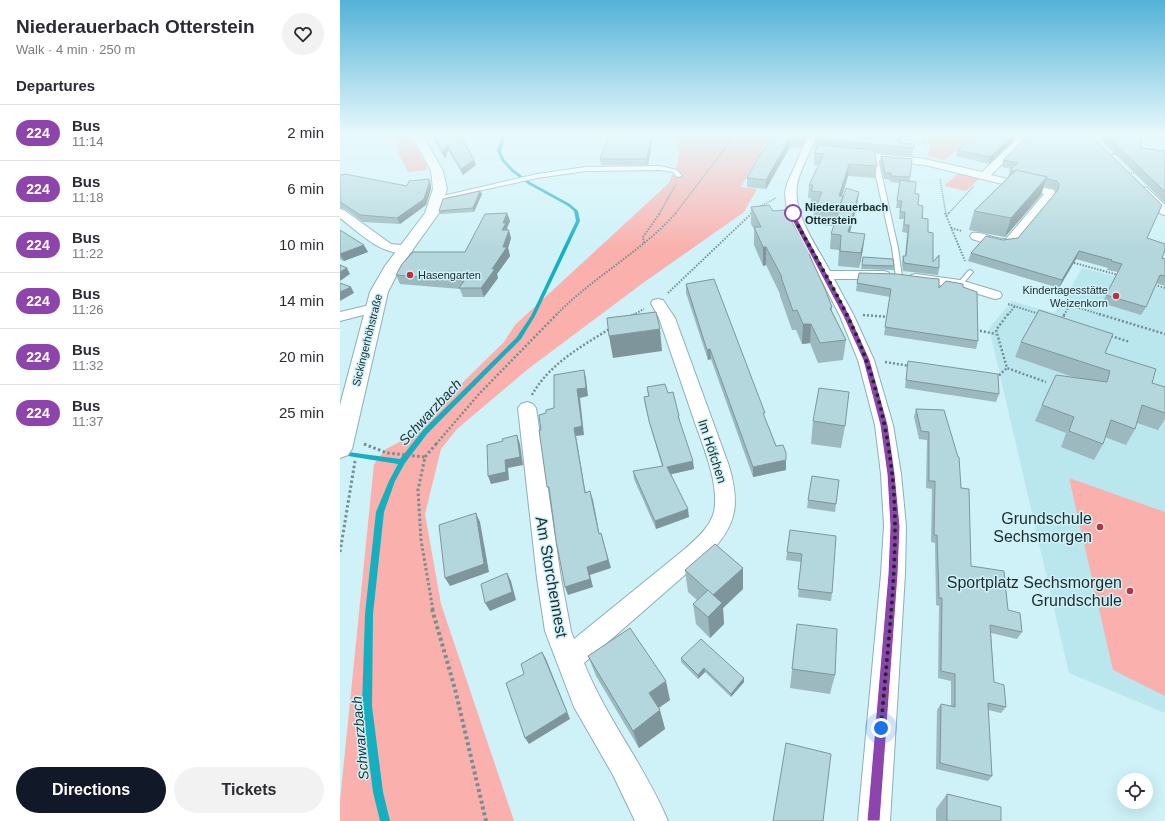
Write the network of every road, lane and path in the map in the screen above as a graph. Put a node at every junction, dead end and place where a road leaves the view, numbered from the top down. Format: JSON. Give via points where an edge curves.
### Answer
{"nodes":[{"id":1,"x":437,"y":172,"type":"edge"},
{"id":2,"x":563,"y":172,"type":"edge"},
{"id":3,"x":676,"y":172,"type":"edge"},
{"id":4,"x":706,"y":172,"type":"edge"},
{"id":5,"x":797,"y":172,"type":"edge"},
{"id":6,"x":878,"y":172,"type":"edge"},
{"id":7,"x":938,"y":172,"type":"edge"},
{"id":8,"x":968,"y":172,"type":"edge"},
{"id":9,"x":988,"y":172,"type":"edge"},
{"id":10,"x":1127,"y":173,"type":"joint"},
{"id":11,"x":1142,"y":173,"type":"edge"},
{"id":12,"x":679,"y":176,"type":"joint"},
{"id":13,"x":984,"y":176,"type":"junction"},
{"id":14,"x":791,"y":193,"type":"junction"},
{"id":15,"x":437,"y":198,"type":"junction"},
{"id":16,"x":340,"y":212,"type":"edge"},
{"id":17,"x":1165,"y":212,"type":"edge"},
{"id":18,"x":946,"y":216,"type":"junction"},
{"id":19,"x":976,"y":236,"type":"edge"},
{"id":20,"x":644,"y":243,"type":"junction"},
{"id":21,"x":407,"y":249,"type":"junction"},
{"id":22,"x":1066,"y":260,"type":"edge"},
{"id":23,"x":970,"y":272,"type":"joint"},
{"id":24,"x":826,"y":275,"type":"junction"},
{"id":25,"x":1120,"y":275,"type":"edge"},
{"id":26,"x":899,"y":277,"type":"junction"},
{"id":27,"x":1150,"y":283,"type":"edge"},
{"id":28,"x":960,"y":284,"type":"junction"},
{"id":29,"x":1165,"y":288,"type":"edge"},
{"id":30,"x":995,"y":295,"type":"joint"},
{"id":31,"x":658,"y":303,"type":"junction"},
{"id":32,"x":1015,"y":306,"type":"junction"},
{"id":33,"x":374,"y":308,"type":"junction"},
{"id":34,"x":847,"y":316,"type":"junction"},
{"id":35,"x":1045,"y":316,"type":"edge"},
{"id":36,"x":340,"y":317,"type":"edge"},
{"id":37,"x":628,"y":317,"type":"edge"},
{"id":38,"x":892,"y":317,"type":"edge"},
{"id":39,"x":1067,"y":322,"type":"edge"},
{"id":40,"x":616,"y":324,"type":"edge"},
{"id":41,"x":974,"y":330,"type":"edge"},
{"id":42,"x":996,"y":334,"type":"junction"},
{"id":43,"x":1165,"y":334,"type":"edge"},
{"id":44,"x":1109,"y":335,"type":"edge"},
{"id":45,"x":1130,"y":342,"type":"dead end"},
{"id":46,"x":866,"y":360,"type":"junction"},
{"id":47,"x":912,"y":366,"type":"edge"},
{"id":48,"x":1007,"y":368,"type":"junction"},
{"id":49,"x":988,"y":377,"type":"edge"},
{"id":50,"x":1046,"y":382,"type":"dead end"},
{"id":51,"x":527,"y":408,"type":"joint"},
{"id":52,"x":349,"y":449,"type":"edge"},
{"id":53,"x":425,"y":457,"type":"junction"},
{"id":54,"x":340,"y":552,"type":"edge"},
{"id":55,"x":569,"y":659,"type":"junction"},
{"id":56,"x":486,"y":821,"type":"edge"},
{"id":57,"x":652,"y":821,"type":"edge"},
{"id":58,"x":874,"y":821,"type":"edge"}],
"edges":[{"from":1,"to":15,"type":"main road","name":"Sickingerhöhstraße","via":[[440,189]]},
{"from":2,"to":15,"type":"lane"},
{"from":3,"to":12,"type":"lane"},
{"from":4,"to":20,"type":"path","via":[[682,206]]},
{"from":5,"to":14,"type":"street"},
{"from":6,"to":26,"type":"lane"},
{"from":7,"to":18,"type":"path"},
{"from":8,"to":13,"type":"street"},
{"from":9,"to":13,"type":"street"},
{"from":10,"to":11,"type":"path"},
{"from":10,"to":17,"type":"street"},
{"from":12,"to":20,"type":"path","via":[[663,208],[643,237]]},
{"from":13,"to":18,"type":"path"},
{"from":13,"to":19,"type":"street","via":[[1045,190],[1050,194],[1010,242]]},
{"from":14,"to":24,"type":"street","via":[[795,220]]},
{"from":14,"to":31,"type":"path","via":[[760,206],[749,215]]},
{"from":15,"to":21,"type":"main road","name":"Sickingerhöhstraße","via":[[432,213]]},
{"from":16,"to":21,"type":"street","via":[[388,247]]},
{"from":18,"to":23,"type":"path"},
{"from":20,"to":53,"type":"path","via":[[600,276],[559,312],[479,394]]},
{"from":21,"to":33,"type":"main road","name":"Sickingerhöhstraße","via":[[384,280]]},
{"from":22,"to":25,"type":"path"},
{"from":23,"to":28,"type":"lane"},
{"from":24,"to":26,"type":"street","via":[[868,274]]},
{"from":24,"to":34,"type":"street"},
{"from":26,"to":28,"type":"street"},
{"from":27,"to":29,"type":"path"},
{"from":28,"to":30,"type":"street"},
{"from":30,"to":32,"type":"path","via":[[999,300]]},
{"from":31,"to":37,"type":"path"},
{"from":31,"to":55,"type":"street","name":"Im Höfchen","via":[[667,318],[719,466],[725,488],[726,507],[722,520],[712,536]]},
{"from":32,"to":35,"type":"path"},
{"from":32,"to":42,"type":"path","via":[[998,326]]},
{"from":33,"to":36,"type":"street"},
{"from":33,"to":52,"type":"main road","name":"Sickingerhöhstraße"},
{"from":34,"to":38,"type":"path"},
{"from":34,"to":46,"type":"street"},
{"from":39,"to":43,"type":"path","via":[[1060,320],[1070,305]]},
{"from":40,"to":51,"type":"path","via":[[546,374],[535,388]]},
{"from":41,"to":42,"type":"path"},
{"from":42,"to":48,"type":"path"},
{"from":44,"to":45,"type":"path"},
{"from":46,"to":47,"type":"path"},
{"from":46,"to":58,"type":"street","via":[[884,425],[895,526]]},
{"from":48,"to":49,"type":"path","via":[[996,378]]},
{"from":48,"to":50,"type":"path"},
{"from":51,"to":55,"type":"street","name":"Am Storchennest","via":[[548,578],[558,631]]},
{"from":52,"to":53,"type":"path"},
{"from":52,"to":54,"type":"path"},
{"from":53,"to":56,"type":"path","via":[[418,490],[432,608],[455,689]]},
{"from":55,"to":57,"type":"street","name":"Am Storchennest","via":[[584,697]]}]}
